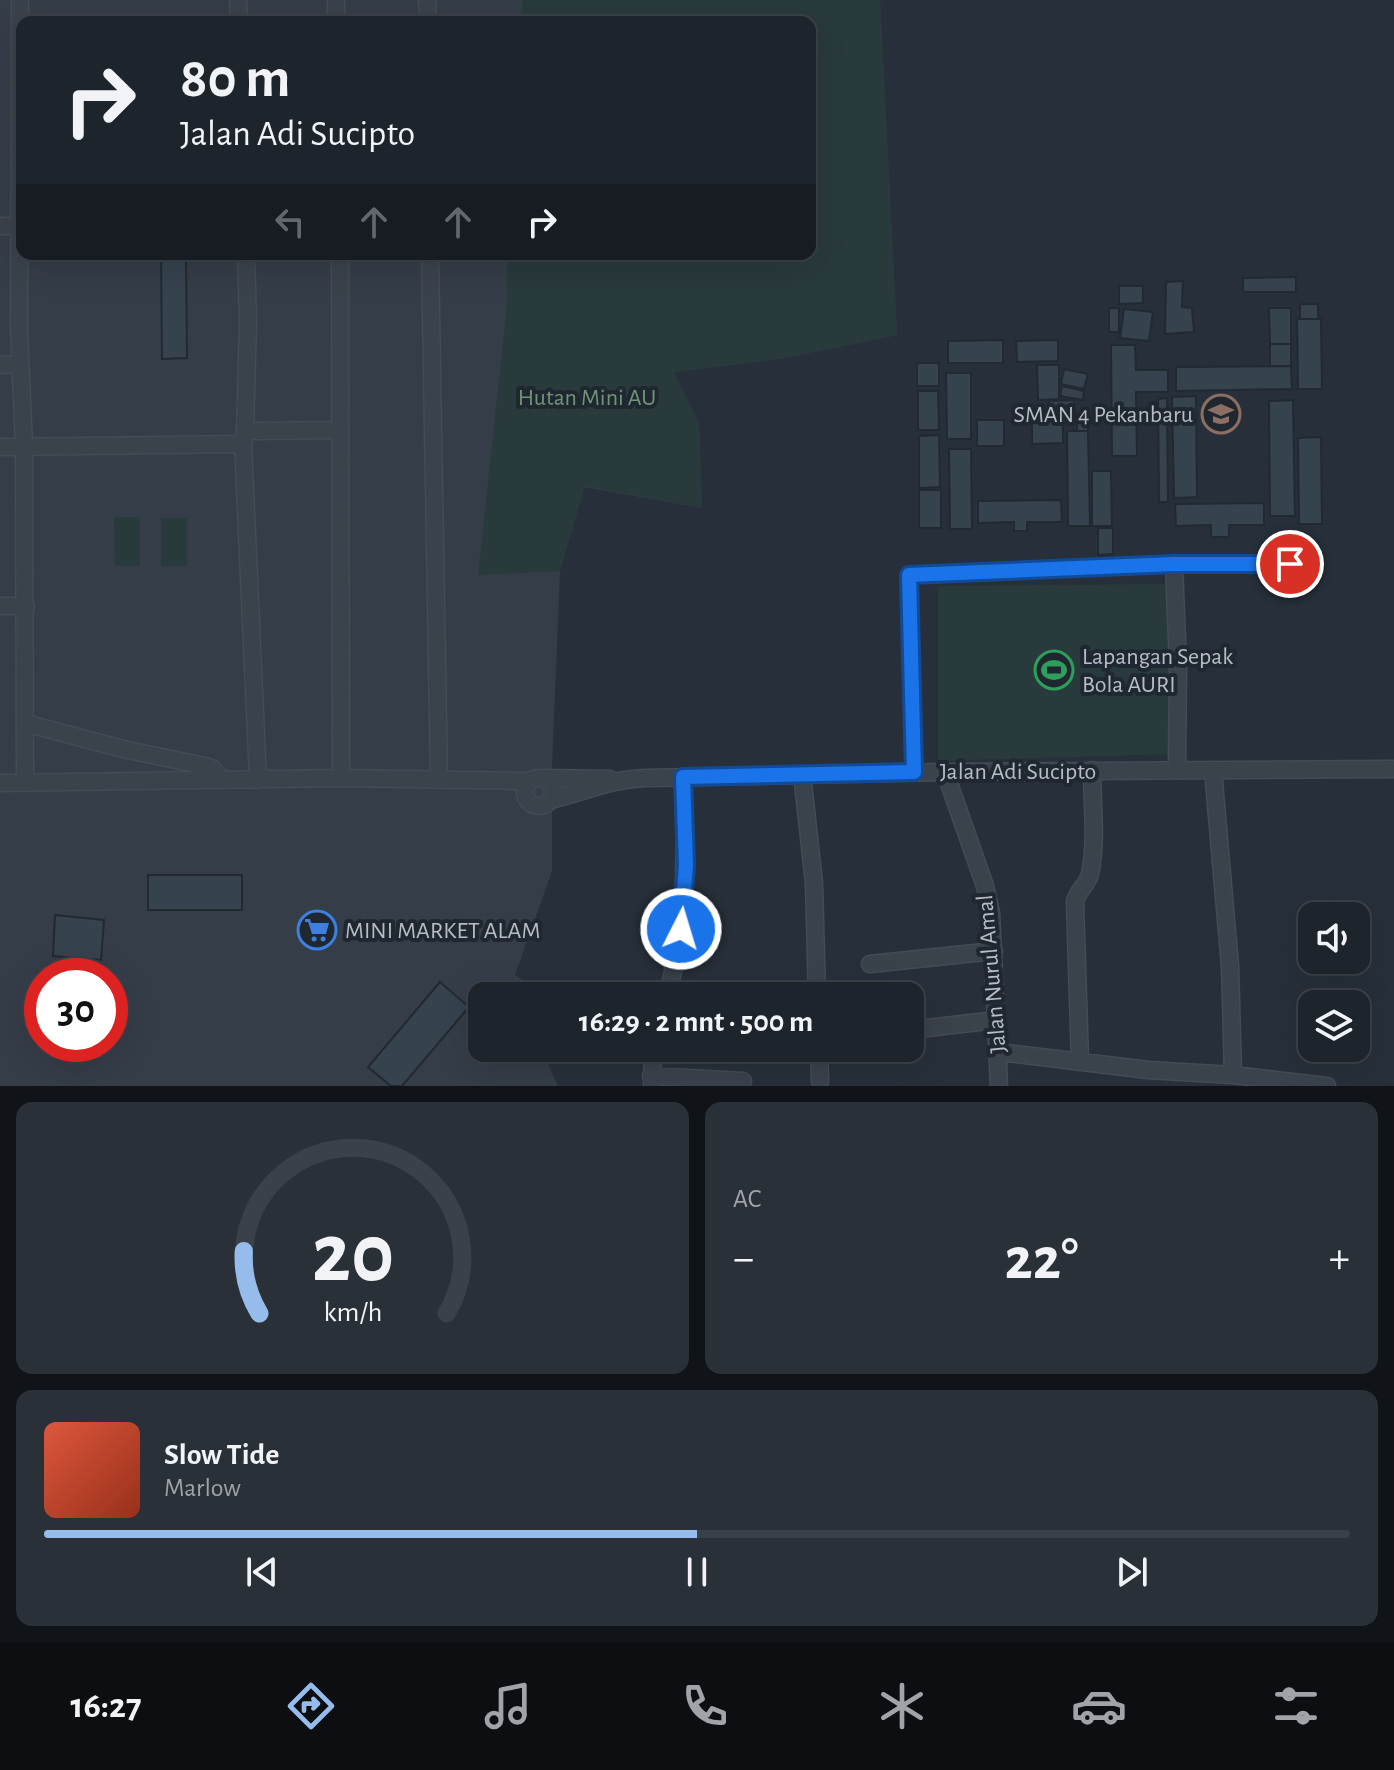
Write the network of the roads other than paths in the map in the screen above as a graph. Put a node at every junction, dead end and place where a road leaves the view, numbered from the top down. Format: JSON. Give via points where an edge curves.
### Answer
{"nodes":[{"id":1,"x":19,"y":260,"type":"edge"},
{"id":2,"x":246,"y":260,"type":"edge"},
{"id":3,"x":340,"y":260,"type":"edge"},
{"id":4,"x":430,"y":260,"type":"edge"},
{"id":5,"x":20,"y":364,"type":"junction"},
{"id":6,"x":0,"y":365,"type":"edge"},
{"id":7,"x":339,"y":430,"type":"junction"},
{"id":8,"x":244,"y":438,"type":"junction"},
{"id":9,"x":0,"y":447,"type":"edge"},
{"id":10,"x":24,"y":447,"type":"junction"},
{"id":11,"x":1174,"y":564,"type":"junction"},
{"id":12,"x":1290,"y":564,"type":"dead end"},
{"id":13,"x":0,"y":606,"type":"edge"},
{"id":14,"x":26,"y":606,"type":"junction"},
{"id":15,"x":25,"y":723,"type":"junction"},
{"id":16,"x":1394,"y":769,"type":"edge"},
{"id":17,"x":1092,"y":770,"type":"junction"},
{"id":18,"x":1177,"y":770,"type":"junction"},
{"id":19,"x":1213,"y":770,"type":"junction"},
{"id":20,"x":914,"y":772,"type":"junction"},
{"id":21,"x":945,"y":772,"type":"junction"},
{"id":22,"x":802,"y":774,"type":"junction"},
{"id":23,"x":683,"y":777,"type":"junction"},
{"id":24,"x":341,"y":778,"type":"junction"},
{"id":25,"x":617,"y":779,"type":"junction"},
{"id":26,"x":222,"y":780,"type":"junction"},
{"id":27,"x":258,"y":780,"type":"junction"},
{"id":28,"x":439,"y":780,"type":"junction"},
{"id":29,"x":537,"y":780,"type":"junction"},
{"id":30,"x":0,"y":783,"type":"edge"},
{"id":31,"x":25,"y":783,"type":"junction"},
{"id":32,"x":550,"y":800,"type":"junction"},
{"id":33,"x":994,"y":951,"type":"junction"},
{"id":34,"x":870,"y":964,"type":"dead end"},
{"id":35,"x":670,"y":982,"type":"edge"},
{"id":36,"x":817,"y":982,"type":"edge"},
{"id":37,"x":996,"y":1020,"type":"junction"},
{"id":38,"x":924,"y":1028,"type":"edge"},
{"id":39,"x":999,"y":1052,"type":"junction"},
{"id":40,"x":819,"y":1062,"type":"edge"},
{"id":41,"x":1080,"y":1062,"type":"junction"},
{"id":42,"x":1233,"y":1075,"type":"junction"},
{"id":43,"x":651,"y":1081,"type":"edge"},
{"id":44,"x":743,"y":1081,"type":"dead end"},
{"id":45,"x":820,"y":1082,"type":"dead end"},
{"id":46,"x":999,"y":1086,"type":"edge"},
{"id":47,"x":1327,"y":1086,"type":"edge"}],
"edges":[{"from":1,"to":5,"type":"street"},
{"from":2,"to":8,"type":"street"},
{"from":3,"to":7,"type":"street"},
{"from":4,"to":28,"type":"street"},
{"from":5,"to":6,"type":"street"},
{"from":5,"to":10,"type":"street"},
{"from":7,"to":8,"type":"street"},
{"from":7,"to":24,"type":"street"},
{"from":8,"to":10,"type":"street"},
{"from":8,"to":27,"type":"street"},
{"from":9,"to":10,"type":"street"},
{"from":10,"to":14,"type":"street"},
{"from":11,"to":12,"type":"street"},
{"from":11,"to":18,"type":"street"},
{"from":11,"to":20,"type":"street","via":[[909,575]]},
{"from":13,"to":14,"type":"street"},
{"from":14,"to":15,"type":"street"},
{"from":15,"to":26,"type":"street","via":[[205,766]]},
{"from":15,"to":31,"type":"street"},
{"from":16,"to":19,"type":"street","name":"Jalan Adi Sucipto"},
{"from":17,"to":18,"type":"street","name":"Jalan Adi Sucipto"},
{"from":17,"to":21,"type":"street","name":"Jalan Adi Sucipto"},
{"from":17,"to":41,"type":"street","via":[[1093,860],[1089,880],[1075,902]]},
{"from":18,"to":19,"type":"street","name":"Jalan Adi Sucipto"},
{"from":19,"to":42,"type":"street","via":[[1230,966]]},
{"from":20,"to":21,"type":"street","name":"Jalan Adi Sucipto"},
{"from":20,"to":22,"type":"street","name":"Jalan Adi Sucipto"},
{"from":21,"to":33,"type":"street","name":"Jalan Nurul Amal","via":[[985,886]]},
{"from":22,"to":23,"type":"street","name":"Jalan Adi Sucipto"},
{"from":22,"to":36,"type":"street","via":[[814,883]]},
{"from":23,"to":25,"type":"street","name":"Jalan Adi Sucipto"},
{"from":23,"to":35,"type":"street","via":[[686,865]]},
{"from":24,"to":27,"type":"street"},
{"from":24,"to":28,"type":"street"},
{"from":25,"to":29,"type":"street"},
{"from":25,"to":32,"type":"street","name":"Jalan Adi Sucipto"},
{"from":26,"to":27,"type":"street"},
{"from":26,"to":31,"type":"street"},
{"from":28,"to":29,"type":"street"},
{"from":29,"to":32,"type":"street","via":[[553,788]]},
{"from":29,"to":32,"type":"street","via":[[525,789],[530,802],[538,806]]},
{"from":30,"to":31,"type":"street"},
{"from":33,"to":34,"type":"street"},
{"from":33,"to":37,"type":"street","name":"Jalan Nurul Amal"},
{"from":37,"to":38,"type":"street"},
{"from":37,"to":39,"type":"street","name":"Jalan Nurul Amal"},
{"from":39,"to":41,"type":"street"},
{"from":39,"to":46,"type":"street","name":"Jalan Nurul Amal"},
{"from":40,"to":45,"type":"street"},
{"from":41,"to":42,"type":"street"},
{"from":42,"to":47,"type":"street"},
{"from":43,"to":44,"type":"street"}]}
